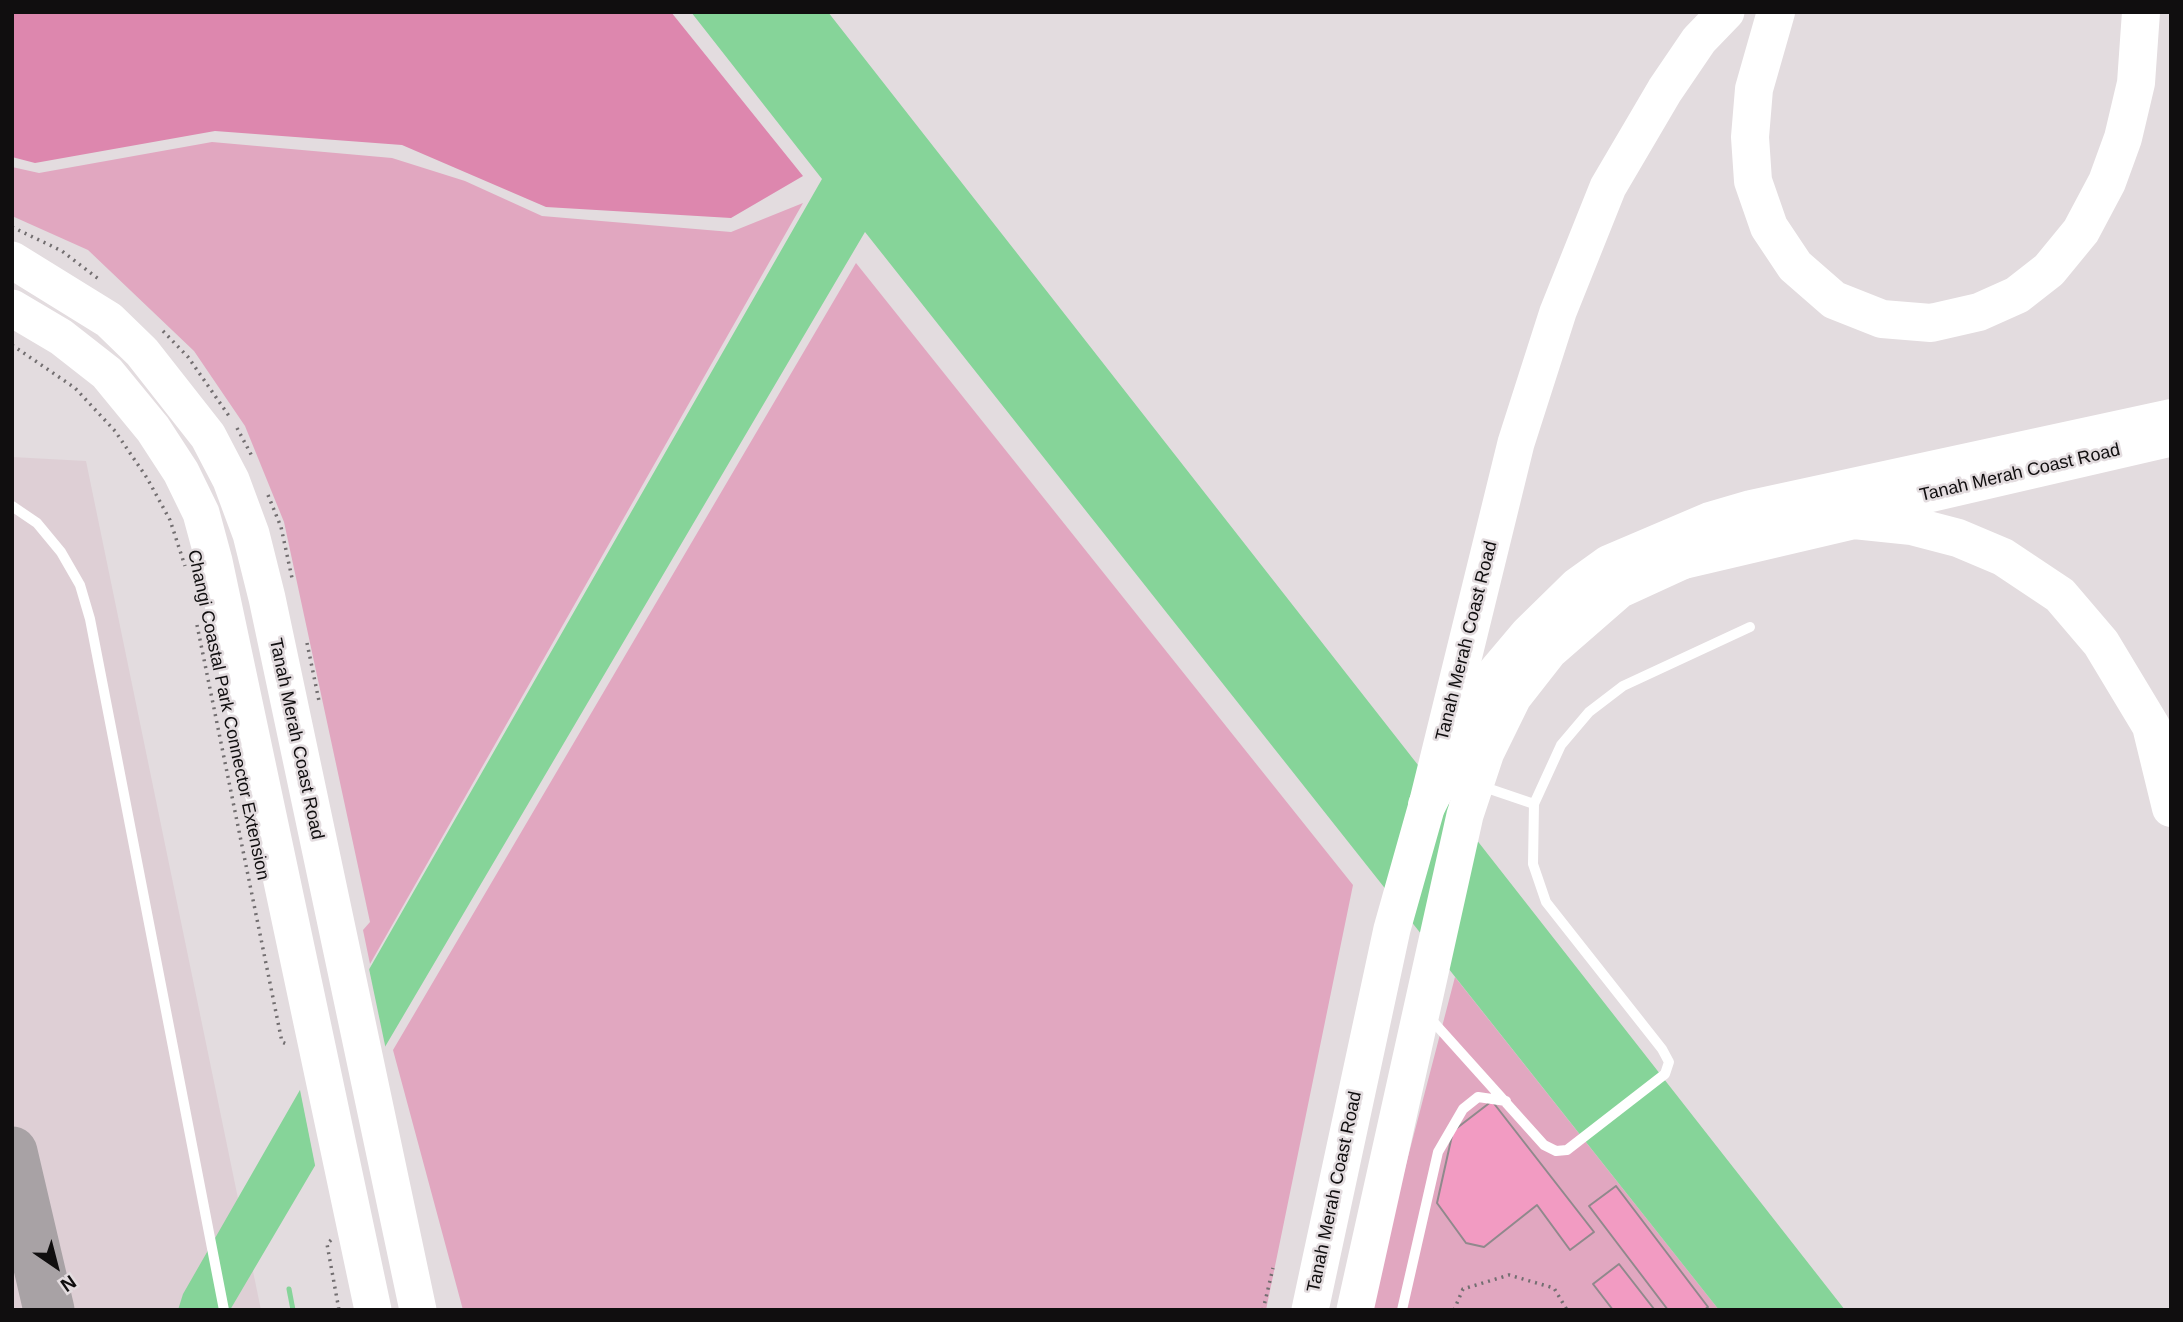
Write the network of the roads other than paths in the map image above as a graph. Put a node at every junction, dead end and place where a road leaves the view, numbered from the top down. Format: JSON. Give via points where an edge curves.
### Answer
{"nodes":[{"id":1,"x":1726,"y":12,"type":"edge"},
{"id":2,"x":1776,"y":12,"type":"edge"},
{"id":3,"x":2141,"y":12,"type":"edge"},
{"id":4,"x":1709,"y":26,"type":"edge"},
{"id":5,"x":12,"y":260,"type":"edge"},
{"id":6,"x":12,"y":308,"type":"edge"},
{"id":7,"x":2171,"y":418,"type":"edge"},
{"id":8,"x":2131,"y":437,"type":"junction"},
{"id":9,"x":2171,"y":438,"type":"edge"},
{"id":10,"x":12,"y":506,"type":"edge"},
{"id":11,"x":1675,"y":562,"type":"junction"},
{"id":12,"x":1751,"y":627,"type":"dead end"},
{"id":13,"x":1470,"y":799,"type":"junction"},
{"id":14,"x":1534,"y":804,"type":"junction"},
{"id":15,"x":1427,"y":805,"type":"junction"},
{"id":16,"x":2171,"y":808,"type":"edge"},
{"id":17,"x":1424,"y":991,"type":"junction"},
{"id":18,"x":1508,"y":1102,"type":"junction"},
{"id":19,"x":1355,"y":1309,"type":"edge"},
{"id":20,"x":224,"y":1310,"type":"edge"},
{"id":21,"x":373,"y":1310,"type":"edge"},
{"id":22,"x":418,"y":1310,"type":"edge"},
{"id":23,"x":1310,"y":1310,"type":"edge"},
{"id":24,"x":1402,"y":1310,"type":"edge"}],
"edges":[{"from":1,"to":4,"type":"main road","name":"Tanah Merah Coast Road"},
{"from":2,"to":3,"type":"highway","via":[[1754,89],[1750,137],[1753,181],[1769,227],[1795,266],[1834,300],[1882,319],[1931,323],[1979,312],[2017,295],[2049,270],[2081,231],[2123,138],[2136,83]]},
{"from":4,"to":15,"type":"main road","name":"Tanah Merah Coast Road","via":[[1608,187],[1558,312],[1516,443]]},
{"from":5,"to":22,"type":"main road","name":"Tanah Merah Coast Road","via":[[109,320],[142,352],[208,436],[231,480],[267,598]]},
{"from":6,"to":21,"type":"main road","via":[[61,337],[107,373],[153,429],[201,513],[217,575],[304,1039],[349,1199]]},
{"from":7,"to":8,"type":"highway"},
{"from":8,"to":9,"type":"main road","name":"Tanah Merah Coast Road"},
{"from":8,"to":11,"type":"main road","name":"Tanah Merah Coast Road","via":[[1750,535]]},
{"from":8,"to":15,"type":"highway","via":[[1751,509],[1700,525],[1609,564],[1577,587],[1491,679]]},
{"from":10,"to":20,"type":"lane","via":[[37,523],[61,552],[80,585],[90,619]]},
{"from":11,"to":13,"type":"main road","name":"Tanah Merah Coast Road","via":[[1619,590],[1549,651],[1513,697],[1486,752]]},
{"from":11,"to":16,"type":"highway","via":[[1854,520],[1912,526],[1958,538],[2003,558],[2060,595],[2101,643],[2151,726]]},
{"from":12,"to":14,"type":"lane","via":[[1623,686],[1589,712],[1561,745]]},
{"from":13,"to":14,"type":"lane"},
{"from":13,"to":17,"type":"main road","name":"Tanah Merah Coast Road"},
{"from":14,"to":18,"type":"lane","via":[[1533,864],[1546,902],[1669,1062],[1665,1074],[1567,1150],[1544,1145]]},
{"from":15,"to":23,"type":"main road","name":"Tanah Merah Coast Road","via":[[1392,929]]},
{"from":17,"to":18,"type":"lane"},
{"from":17,"to":19,"type":"main road","name":"Tanah Merah Coast Road"},
{"from":18,"to":24,"type":"lane","via":[[1478,1097],[1463,1109],[1438,1152]]}]}
